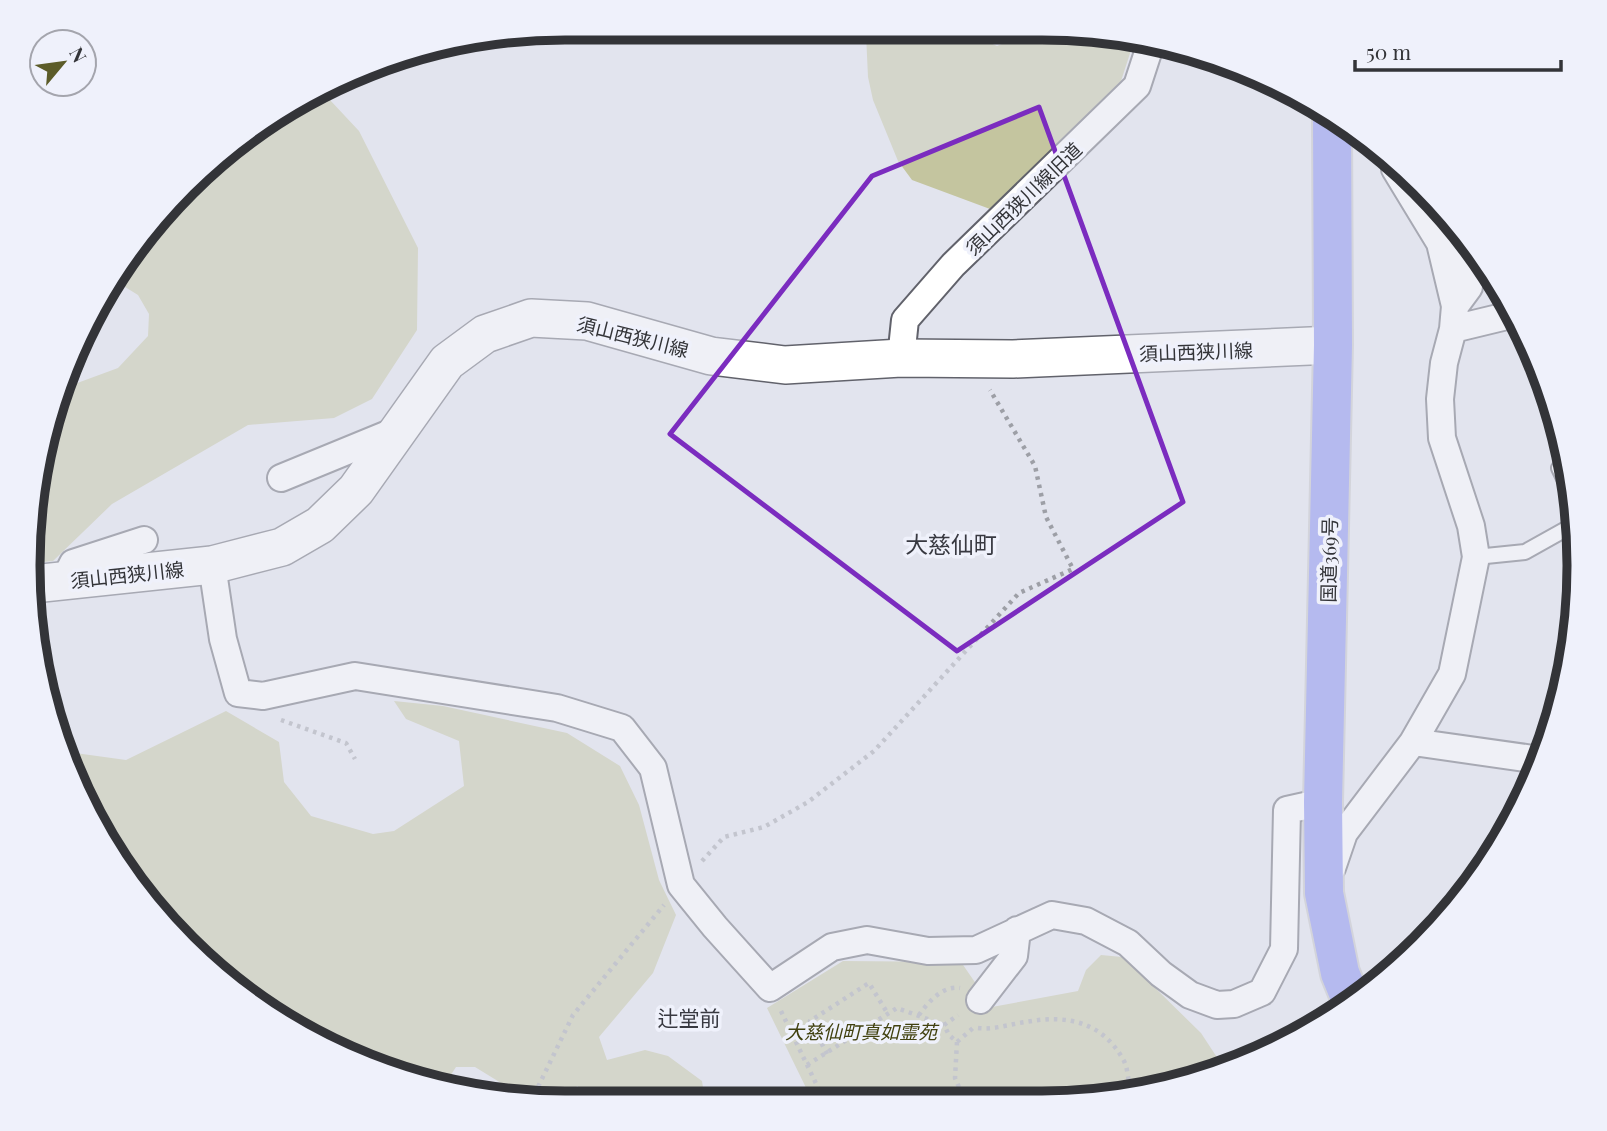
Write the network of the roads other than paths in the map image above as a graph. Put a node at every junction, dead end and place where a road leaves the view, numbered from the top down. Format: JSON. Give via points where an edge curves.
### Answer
{"nodes":[{"id":1,"x":1148,"y":51,"type":"edge"},
{"id":2,"x":1332,"y":128,"type":"edge"},
{"id":3,"x":1407,"y":188,"type":"edge"},
{"id":4,"x":1466,"y":257,"type":"edge"},
{"id":5,"x":1503,"y":315,"type":"edge"},
{"id":6,"x":1454,"y":318,"type":"junction"},
{"id":7,"x":1333,"y":345,"type":"junction"},
{"id":8,"x":901,"y":358,"type":"junction"},
{"id":9,"x":398,"y":430,"type":"junction"},
{"id":10,"x":281,"y":478,"type":"dead end"},
{"id":11,"x":1566,"y":529,"type":"edge"},
{"id":12,"x":144,"y":540,"type":"dead end"},
{"id":13,"x":1476,"y":557,"type":"junction"},
{"id":14,"x":212,"y":565,"type":"junction"},
{"id":15,"x":48,"y":582,"type":"edge"},
{"id":16,"x":1413,"y":742,"type":"junction"},
{"id":17,"x":1530,"y":759,"type":"edge"},
{"id":18,"x":1323,"y":802,"type":"junction"},
{"id":19,"x":1324,"y":893,"type":"junction"},
{"id":20,"x":1017,"y":930,"type":"junction"},
{"id":21,"x":1348,"y":992,"type":"edge"},
{"id":22,"x":974,"y":1008,"type":"road end"}],
"edges":[{"from":1,"to":8,"type":"street","name":"須山西狭川線旧道","via":[[1137,86],[953,265],[905,320]]},
{"from":2,"to":7,"type":"highway","name":"国道369号"},
{"from":3,"to":6,"type":"street","via":[[1440,243]]},
{"from":4,"to":6,"type":"street","via":[[1469,287]]},
{"from":5,"to":6,"type":"street"},
{"from":6,"to":13,"type":"street","via":[[1440,399],[1442,438],[1471,526]]},
{"from":7,"to":8,"type":"main road","name":"須山西狭川線"},
{"from":7,"to":18,"type":"highway","name":"国道369号"},
{"from":8,"to":9,"type":"main road","name":"須山西狭川線","via":[[785,365],[711,356],[587,321],[531,318],[485,334],[447,362]]},
{"from":9,"to":10,"type":"street"},
{"from":9,"to":14,"type":"main road","name":"須山西狭川線","via":[[356,490],[320,525],[282,547]]},
{"from":11,"to":13,"type":"lane","via":[[1525,552]]},
{"from":12,"to":15,"type":"street","via":[[73,563]]},
{"from":13,"to":16,"type":"street","via":[[1452,674]]},
{"from":14,"to":15,"type":"main road","name":"須山西狭川線"},
{"from":14,"to":20,"type":"street","via":[[223,639],[238,693],[263,696],[355,676],[557,708],[622,728],[653,768],[681,884],[770,988],[832,947],[867,940],[928,951],[976,950]]},
{"from":16,"to":17,"type":"street"},
{"from":16,"to":19,"type":"street","via":[[1344,833]]},
{"from":18,"to":19,"type":"highway","name":"国道369号"},
{"from":18,"to":20,"type":"street","via":[[1287,810],[1284,949],[1262,992],[1234,1004],[1217,1005],[1190,995],[1128,943],[1086,921],[1052,915]]},
{"from":19,"to":21,"type":"highway","name":"国道369号"},
{"from":20,"to":22,"type":"street","via":[[1014,957]]}]}
